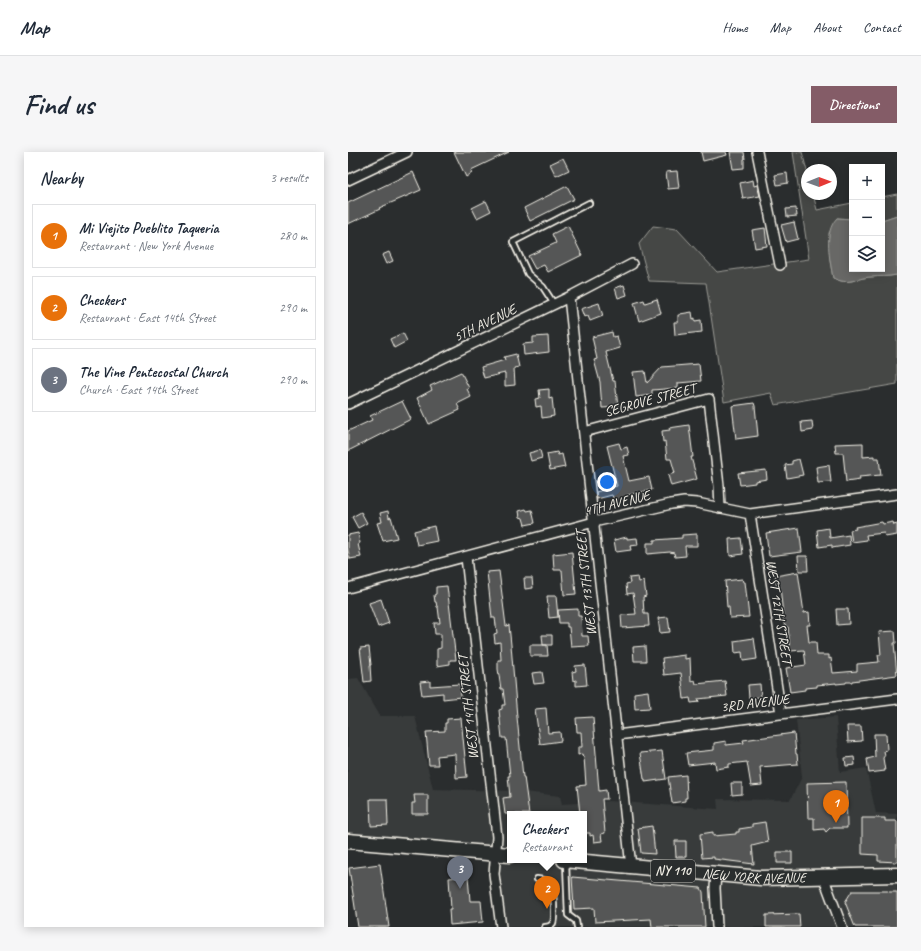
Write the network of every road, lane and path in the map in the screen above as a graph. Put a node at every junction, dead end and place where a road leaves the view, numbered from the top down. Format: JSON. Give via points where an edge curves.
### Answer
{"nodes":[{"id":1,"x":407,"y":152,"type":"edge"},
{"id":2,"x":757,"y":152,"type":"edge"},
{"id":3,"x":348,"y":180,"type":"edge"},
{"id":4,"x":589,"y":203,"type":"dead end"},
{"id":5,"x":632,"y":264,"type":"dead end"},
{"id":6,"x":780,"y":265,"type":"dead end"},
{"id":7,"x":569,"y":297,"type":"junction"},
{"id":8,"x":554,"y":304,"type":"junction"},
{"id":9,"x":348,"y":404,"type":"edge"},
{"id":10,"x":584,"y":432,"type":"junction"},
{"id":11,"x":897,"y":494,"type":"edge"},
{"id":12,"x":720,"y":508,"type":"junction"},
{"id":13,"x":750,"y":514,"type":"junction"},
{"id":14,"x":594,"y":522,"type":"junction"},
{"id":15,"x":466,"y":557,"type":"junction"},
{"id":16,"x":348,"y":588,"type":"edge"},
{"id":17,"x":897,"y":699,"type":"edge"},
{"id":18,"x":781,"y":714,"type":"junction"},
{"id":19,"x":617,"y":735,"type":"junction"},
{"id":20,"x":348,"y":841,"type":"edge"},
{"id":21,"x":496,"y":854,"type":"junction"},
{"id":22,"x":507,"y":855,"type":"edge"},
{"id":23,"x":587,"y":862,"type":"edge"},
{"id":24,"x":565,"y":863,"type":"edge"},
{"id":25,"x":631,"y":866,"type":"junction"},
{"id":26,"x":716,"y":874,"type":"junction"},
{"id":27,"x":897,"y":875,"type":"edge"},
{"id":28,"x":823,"y":876,"type":"junction"},
{"id":29,"x":537,"y":879,"type":"dead end"},
{"id":30,"x":501,"y":927,"type":"edge"},
{"id":31,"x":545,"y":927,"type":"edge"},
{"id":32,"x":577,"y":927,"type":"edge"},
{"id":33,"x":717,"y":927,"type":"edge"},
{"id":34,"x":842,"y":927,"type":"edge"}],
"edges":[{"from":1,"to":3,"type":"street"},
{"from":2,"to":6,"type":"street"},
{"from":4,"to":8,"type":"lane","via":[[513,242],[528,274],[543,287]]},
{"from":5,"to":7,"type":"street","name":"5TH AVENUE"},
{"from":7,"to":8,"type":"street","name":"5TH AVENUE"},
{"from":7,"to":10,"type":"street","name":"WEST 13TH STREET"},
{"from":8,"to":9,"type":"street","name":"5TH AVENUE"},
{"from":10,"to":12,"type":"street","name":"SEGROVE STREET","via":[[709,399]]},
{"from":10,"to":14,"type":"street","name":"WEST 13TH STREET"},
{"from":11,"to":13,"type":"street","name":"4TH AVENUE"},
{"from":12,"to":13,"type":"street","name":"4TH AVENUE"},
{"from":12,"to":14,"type":"street","name":"4TH AVENUE","via":[[684,502]]},
{"from":13,"to":18,"type":"street","name":"WEST 12TH STREET"},
{"from":14,"to":15,"type":"street","name":"4TH AVENUE"},
{"from":14,"to":19,"type":"street","name":"WEST 13TH STREET"},
{"from":15,"to":16,"type":"street","name":"4TH AVENUE"},
{"from":15,"to":21,"type":"street","name":"WEST 14TH STREET","via":[[497,837]]},
{"from":17,"to":18,"type":"street","name":"3RD AVENUE"},
{"from":18,"to":19,"type":"street","name":"3RD AVENUE"},
{"from":19,"to":25,"type":"street","name":"WEST 13TH STREET"},
{"from":20,"to":21,"type":"main road"},
{"from":21,"to":22,"type":"main road"},
{"from":21,"to":30,"type":"street","name":"WEST 14TH STREET","via":[[494,874]]},
{"from":23,"to":25,"type":"main road","name":"NEW YORK AVENUE","number":"NY 110"},
{"from":24,"to":32,"type":"lane","via":[[568,915],[576,921]]},
{"from":25,"to":26,"type":"main road","name":"NEW YORK AVENUE","number":"NY 110"},
{"from":26,"to":28,"type":"main road","name":"NEW YORK AVENUE","number":"NY 110","via":[[760,878]]},
{"from":26,"to":33,"type":"street"},
{"from":27,"to":28,"type":"main road","name":"NEW YORK AVENUE","number":"NY 110"},
{"from":28,"to":34,"type":"street"},
{"from":29,"to":31,"type":"lane","via":[[551,884],[553,891],[554,919],[550,927]]}]}
